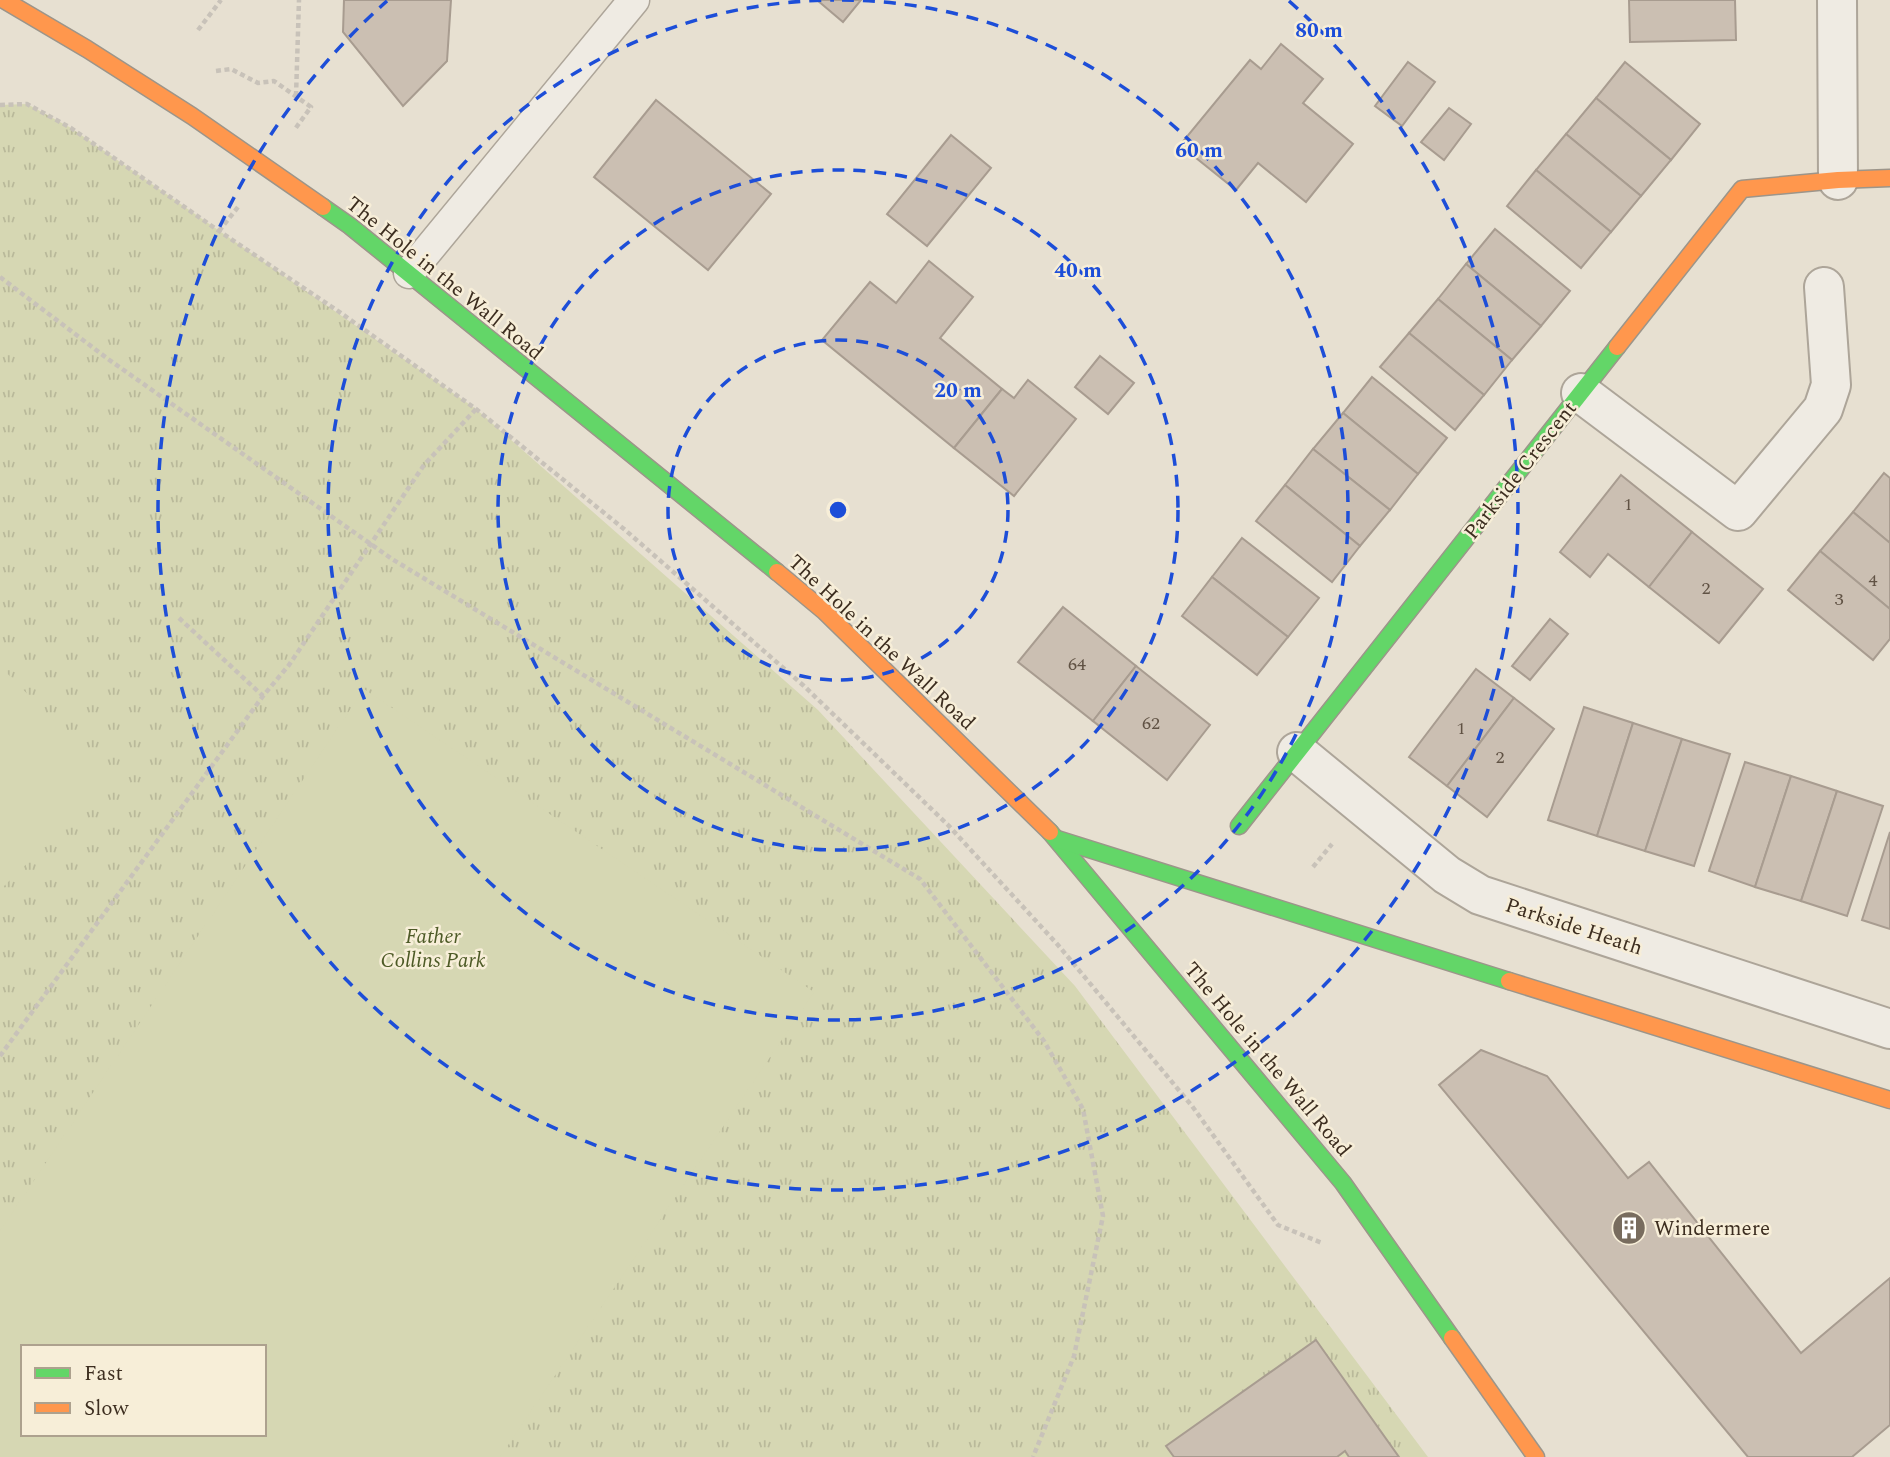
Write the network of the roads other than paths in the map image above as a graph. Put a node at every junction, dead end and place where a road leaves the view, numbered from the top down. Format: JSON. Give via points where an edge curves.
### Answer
{"nodes":[{"id":1,"x":4,"y":0,"type":"edge"},
{"id":2,"x":634,"y":0,"type":"edge"},
{"id":3,"x":1837,"y":0,"type":"edge"},
{"id":4,"x":1884,"y":178,"type":"edge"},
{"id":5,"x":1838,"y":180,"type":"junction"},
{"id":6,"x":409,"y":273,"type":"junction"},
{"id":7,"x":1824,"y":287,"type":"dead end"},
{"id":8,"x":1581,"y":393,"type":"junction"},
{"id":9,"x":1297,"y":752,"type":"junction"},
{"id":10,"x":1239,"y":826,"type":"dead end"},
{"id":11,"x":1057,"y":839,"type":"junction"},
{"id":12,"x":1890,"y":1028,"type":"edge"},
{"id":13,"x":1890,"y":1100,"type":"edge"},
{"id":14,"x":1536,"y":1457,"type":"edge"}],
"edges":[{"from":1,"to":6,"type":"street","name":"The Hole in the Wall Road","via":[[192,116]]},
{"from":2,"to":6,"type":"lane"},
{"from":3,"to":5,"type":"street"},
{"from":4,"to":5,"type":"street","name":"Parkside Crescent"},
{"from":5,"to":8,"type":"street","name":"Parkside Crescent","via":[[1742,189]]},
{"from":6,"to":11,"type":"street","name":"The Hole in the Wall Road","via":[[824,611]]},
{"from":7,"to":8,"type":"street","via":[[1831,385],[1823,409],[1738,511]]},
{"from":8,"to":9,"type":"street","name":"Parkside Crescent"},
{"from":9,"to":10,"type":"street","name":"Parkside Crescent"},
{"from":9,"to":12,"type":"street","name":"Parkside Heath","via":[[1447,875],[1480,895]]},
{"from":11,"to":13,"type":"street"},
{"from":11,"to":14,"type":"street","name":"The Hole in the Wall Road","via":[[1343,1183]]}]}
